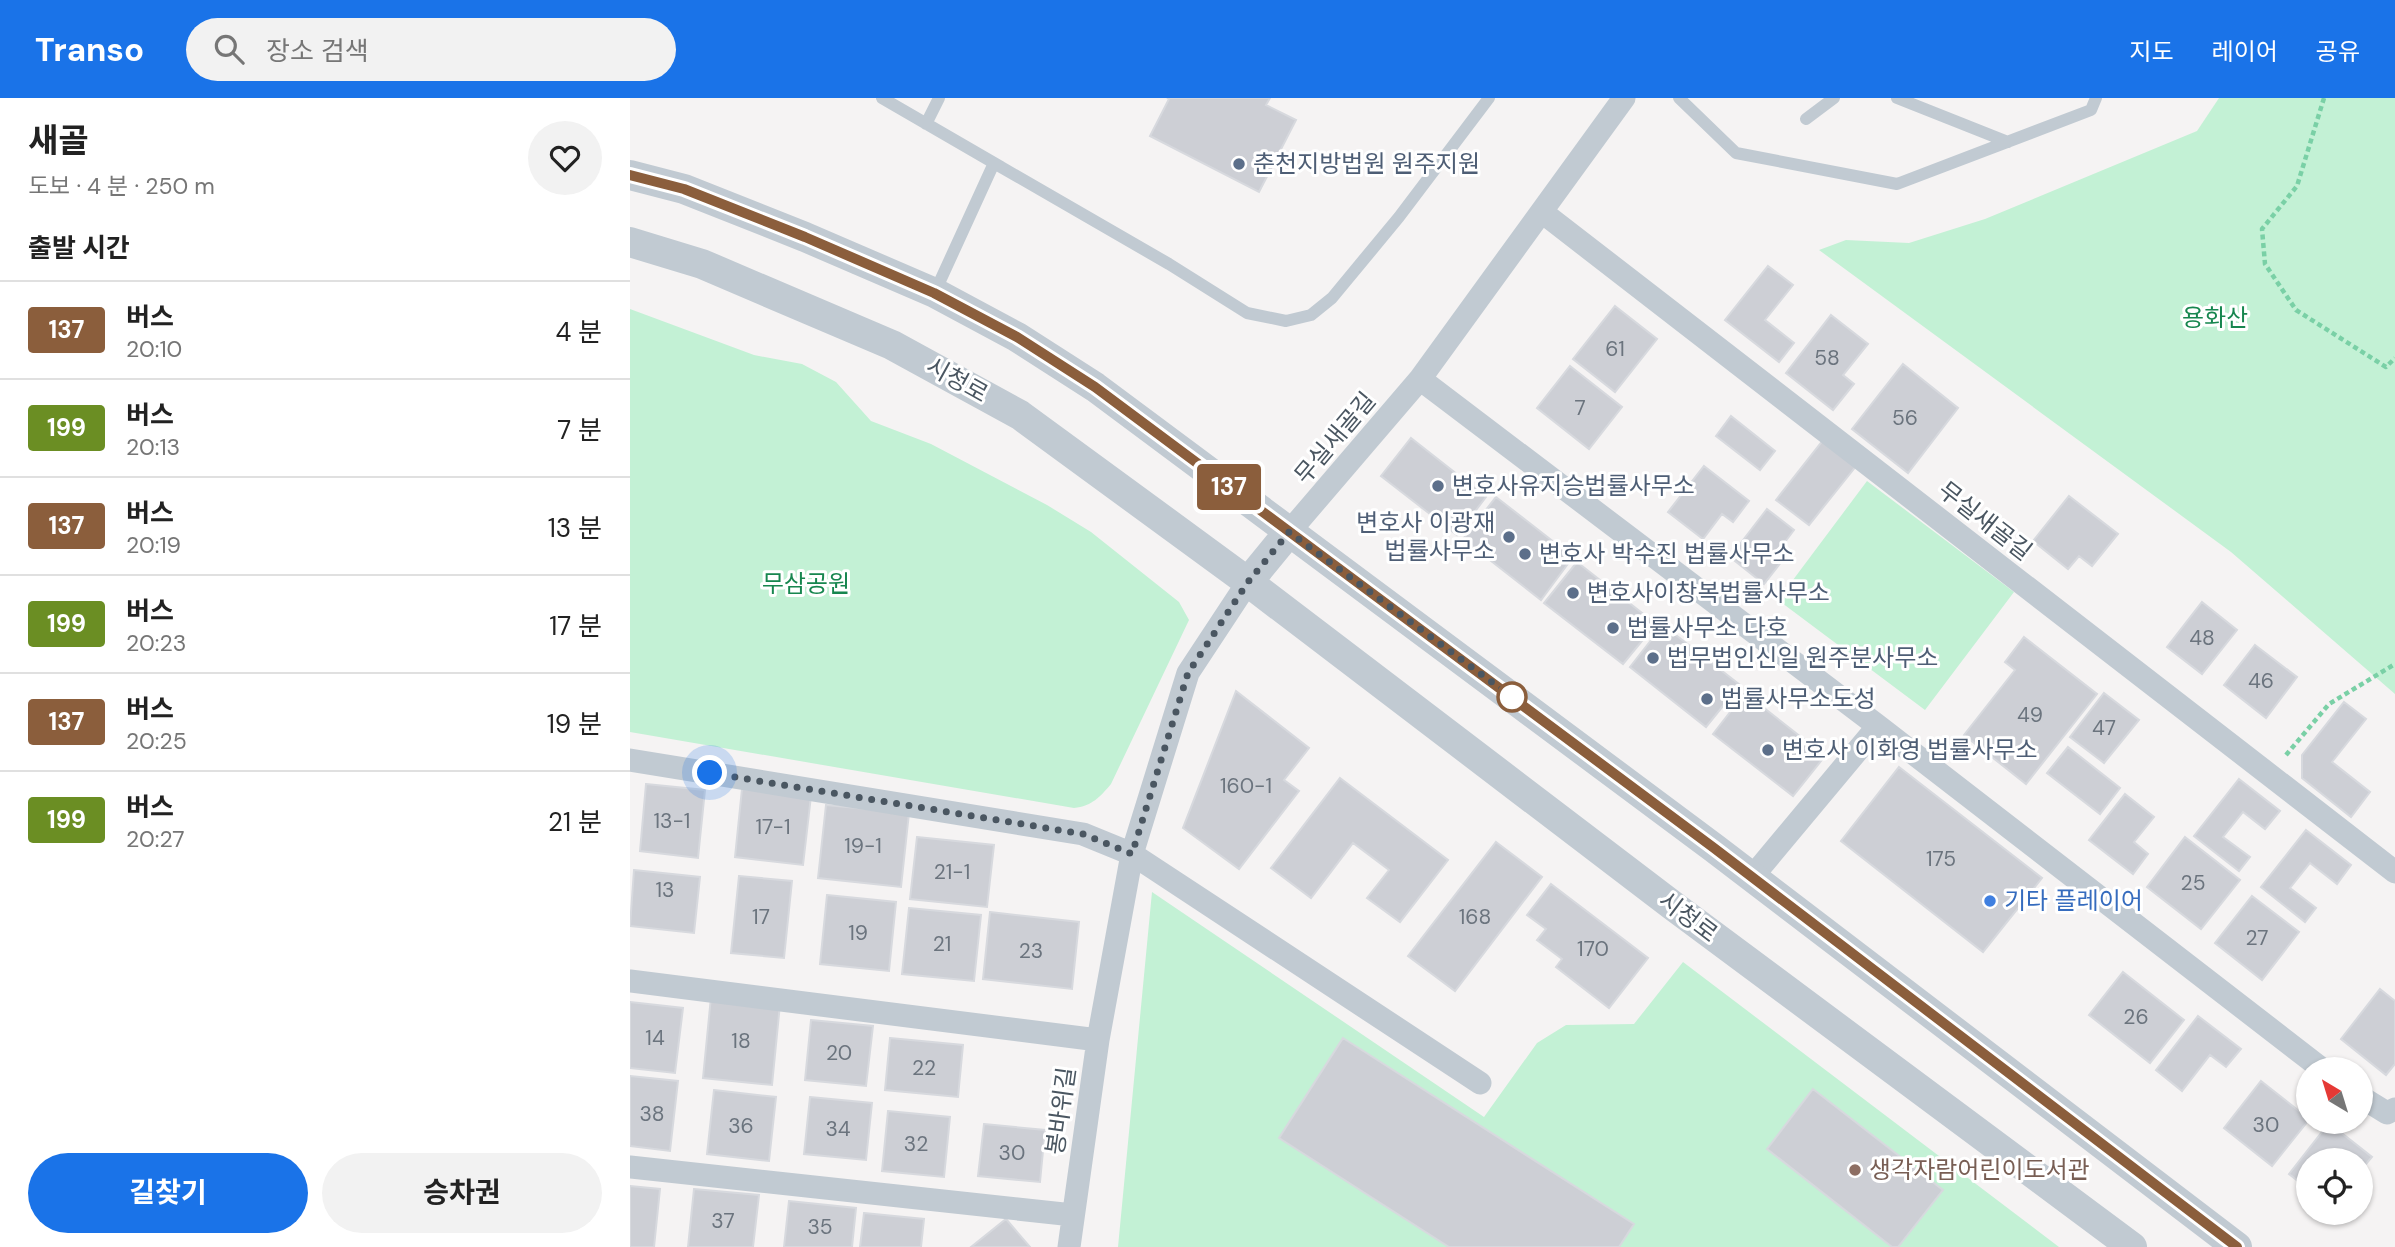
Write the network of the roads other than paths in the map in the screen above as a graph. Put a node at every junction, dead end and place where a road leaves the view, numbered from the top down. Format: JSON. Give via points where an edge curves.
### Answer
{"nodes":[{"id":1,"x":882,"y":98,"type":"edge"},
{"id":2,"x":939,"y":98,"type":"edge"},
{"id":3,"x":1489,"y":98,"type":"edge"},
{"id":4,"x":1624,"y":98,"type":"edge"},
{"id":5,"x":1679,"y":98,"type":"edge"},
{"id":6,"x":1835,"y":98,"type":"edge"},
{"id":7,"x":1897,"y":98,"type":"edge"},
{"id":8,"x":2096,"y":98,"type":"edge"},
{"id":9,"x":1806,"y":119,"type":"dead end"},
{"id":10,"x":926,"y":124,"type":"junction"},
{"id":11,"x":2008,"y":142,"type":"junction"},
{"id":12,"x":1001,"y":167,"type":"junction"},
{"id":13,"x":630,"y":175,"type":"edge"},
{"id":14,"x":1542,"y":212,"type":"junction"},
{"id":15,"x":630,"y":242,"type":"edge"},
{"id":16,"x":934,"y":293,"type":"junction"},
{"id":17,"x":1420,"y":379,"type":"junction"},
{"id":18,"x":1289,"y":532,"type":"junction"},
{"id":19,"x":1248,"y":582,"type":"junction"},
{"id":20,"x":1878,"y":726,"type":"junction"},
{"id":21,"x":630,"y":760,"type":"edge"},
{"id":22,"x":1132,"y":854,"type":"junction"},
{"id":23,"x":2395,"y":872,"type":"edge"},
{"id":24,"x":1752,"y":877,"type":"junction"},
{"id":25,"x":630,"y":981,"type":"edge"},
{"id":26,"x":1098,"y":1040,"type":"junction"},
{"id":27,"x":2306,"y":1057,"type":"edge"},
{"id":28,"x":1480,"y":1083,"type":"dead end"},
{"id":29,"x":2373,"y":1104,"type":"edge"},
{"id":30,"x":2395,"y":1109,"type":"edge"},
{"id":31,"x":630,"y":1167,"type":"edge"},
{"id":32,"x":1073,"y":1215,"type":"junction"},
{"id":33,"x":1069,"y":1247,"type":"edge"},
{"id":34,"x":2132,"y":1247,"type":"edge"},
{"id":35,"x":2237,"y":1247,"type":"edge"}],
"edges":[{"from":1,"to":10,"type":"lane"},
{"from":2,"to":10,"type":"lane"},
{"from":3,"to":12,"type":"lane","via":[[1332,298],[1311,315],[1286,321],[1247,313]]},
{"from":4,"to":14,"type":"street","name":"무실새골길"},
{"from":5,"to":11,"type":"lane","via":[[1736,153],[1897,184]]},
{"from":6,"to":9,"type":"lane"},
{"from":7,"to":11,"type":"lane"},
{"from":8,"to":11,"type":"lane","via":[[2091,110]]},
{"from":10,"to":12,"type":"lane"},
{"from":12,"to":16,"type":"lane","via":[[994,163]]},
{"from":13,"to":16,"type":"street","via":[[684,189]]},
{"from":14,"to":17,"type":"street","name":"무실새골길"},
{"from":14,"to":23,"type":"street","name":"무실새골길"},
{"from":15,"to":19,"type":"street","name":"시청로","via":[[784,297],[961,381],[1020,415]]},
{"from":16,"to":18,"type":"street","via":[[1017,337],[1095,387]]},
{"from":17,"to":18,"type":"street","name":"무실새골길"},
{"from":17,"to":20,"type":"street"},
{"from":18,"to":19,"type":"street"},
{"from":18,"to":24,"type":"street"},
{"from":19,"to":22,"type":"street","via":[[1188,673]]},
{"from":19,"to":34,"type":"street","name":"시청로"},
{"from":20,"to":24,"type":"street"},
{"from":20,"to":27,"type":"street"},
{"from":21,"to":22,"type":"street","via":[[1083,834]]},
{"from":22,"to":26,"type":"street"},
{"from":22,"to":28,"type":"street"},
{"from":24,"to":35,"type":"street"},
{"from":25,"to":26,"type":"street","name":"봉바위길"},
{"from":26,"to":32,"type":"street","name":"봉바위길"},
{"from":29,"to":30,"type":"street","via":[[2387,1112]]},
{"from":31,"to":32,"type":"street"},
{"from":32,"to":33,"type":"street","name":"봉바위길"}]}
